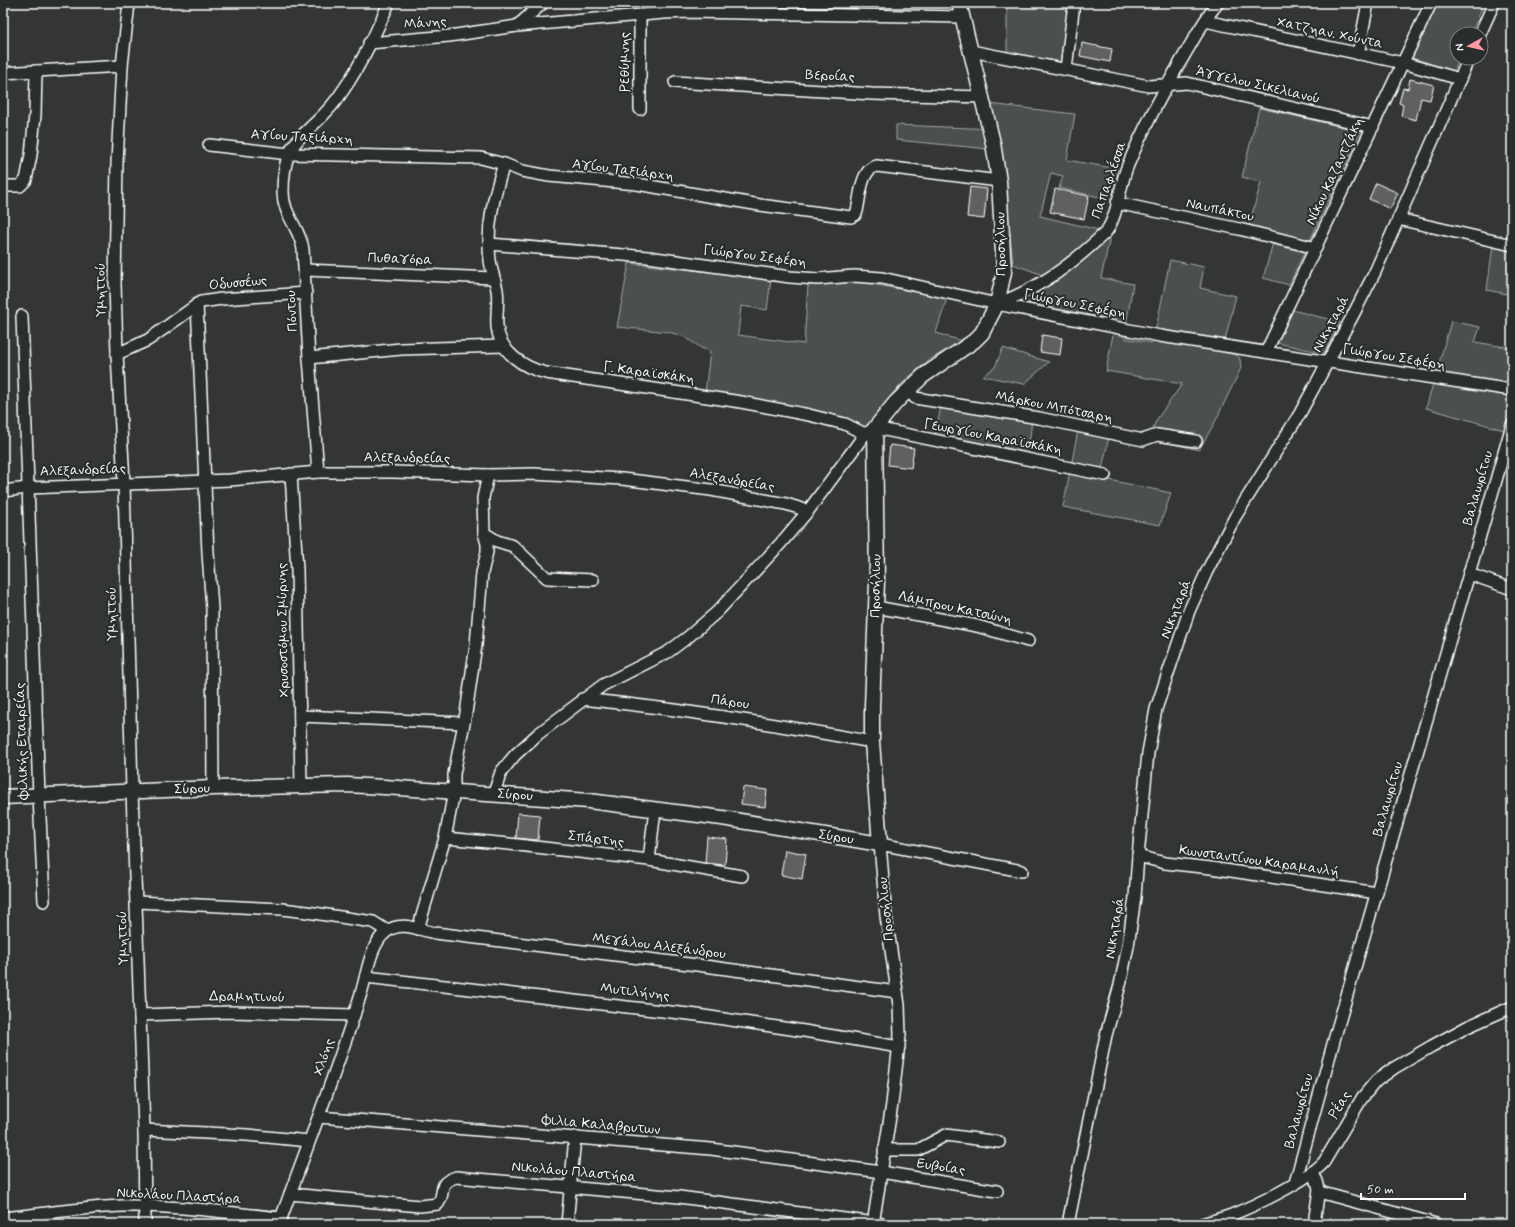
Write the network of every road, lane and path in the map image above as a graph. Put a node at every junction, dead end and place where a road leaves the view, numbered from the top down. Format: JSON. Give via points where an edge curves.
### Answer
{"nodes":[{"id":1,"x":129,"y":3,"type":"edge"},
{"id":2,"x":389,"y":3,"type":"edge"},
{"id":3,"x":544,"y":3,"type":"edge"},
{"id":4,"x":959,"y":3,"type":"edge"},
{"id":5,"x":1074,"y":3,"type":"edge"},
{"id":6,"x":1368,"y":3,"type":"edge"},
{"id":7,"x":1431,"y":3,"type":"edge"},
{"id":8,"x":1494,"y":3,"type":"edge"},
{"id":9,"x":1215,"y":5,"type":"edge"},
{"id":10,"x":640,"y":15,"type":"junction"},
{"id":11,"x":962,"y":17,"type":"junction"},
{"id":12,"x":1205,"y":21,"type":"junction"},
{"id":13,"x":517,"y":26,"type":"junction"},
{"id":14,"x":1484,"y":26,"type":"edge"},
{"id":15,"x":369,"y":43,"type":"junction"},
{"id":16,"x":971,"y":51,"type":"junction"},
{"id":17,"x":1358,"y":54,"type":"junction"},
{"id":18,"x":1403,"y":63,"type":"junction"},
{"id":19,"x":122,"y":66,"type":"junction"},
{"id":20,"x":1466,"y":66,"type":"edge"},
{"id":21,"x":1066,"y":69,"type":"junction"},
{"id":22,"x":36,"y":72,"type":"junction"},
{"id":23,"x":3,"y":73,"type":"edge"},
{"id":24,"x":1460,"y":79,"type":"junction"},
{"id":25,"x":675,"y":82,"type":"dead end"},
{"id":26,"x":1167,"y":85,"type":"junction"},
{"id":27,"x":983,"y":97,"type":"junction"},
{"id":28,"x":640,"y":109,"type":"dead end"},
{"id":29,"x":1373,"y":127,"type":"junction"},
{"id":30,"x":209,"y":145,"type":"dead end"},
{"id":31,"x":289,"y":154,"type":"junction"},
{"id":32,"x":504,"y":164,"type":"junction"},
{"id":33,"x":999,"y":181,"type":"junction"},
{"id":34,"x":3,"y":186,"type":"edge"},
{"id":35,"x":1117,"y":203,"type":"junction"},
{"id":36,"x":1398,"y":219,"type":"junction"},
{"id":37,"x":489,"y":244,"type":"junction"},
{"id":38,"x":1512,"y":245,"type":"edge"},
{"id":39,"x":1316,"y":248,"type":"junction"},
{"id":40,"x":305,"y":270,"type":"junction"},
{"id":41,"x":493,"y":278,"type":"junction"},
{"id":42,"x":306,"y":293,"type":"junction"},
{"id":43,"x":198,"y":304,"type":"junction"},
{"id":44,"x":997,"y":304,"type":"junction"},
{"id":45,"x":22,"y":316,"type":"dead end"},
{"id":46,"x":504,"y":346,"type":"junction"},
{"id":47,"x":1266,"y":352,"type":"junction"},
{"id":48,"x":117,"y":354,"type":"junction"},
{"id":49,"x":309,"y":358,"type":"junction"},
{"id":50,"x":1328,"y":362,"type":"junction"},
{"id":51,"x":908,"y":390,"type":"junction"},
{"id":52,"x":1512,"y":390,"type":"edge"},
{"id":53,"x":1512,"y":425,"type":"edge"},
{"id":54,"x":870,"y":431,"type":"junction"},
{"id":55,"x":1196,"y":441,"type":"dead end"},
{"id":56,"x":318,"y":472,"type":"junction"},
{"id":57,"x":291,"y":474,"type":"junction"},
{"id":58,"x":488,"y":474,"type":"junction"},
{"id":59,"x":1105,"y":475,"type":"dead end"},
{"id":60,"x":205,"y":482,"type":"junction"},
{"id":61,"x":124,"y":483,"type":"junction"},
{"id":62,"x":28,"y":488,"type":"junction"},
{"id":63,"x":3,"y":491,"type":"edge"},
{"id":64,"x":808,"y":511,"type":"junction"},
{"id":65,"x":484,"y":533,"type":"junction"},
{"id":66,"x":1469,"y":574,"type":"junction"},
{"id":67,"x":593,"y":580,"type":"dead end"},
{"id":68,"x":1512,"y":589,"type":"edge"},
{"id":69,"x":876,"y":607,"type":"junction"},
{"id":70,"x":1028,"y":641,"type":"dead end"},
{"id":71,"x":582,"y":699,"type":"junction"},
{"id":72,"x":300,"y":716,"type":"junction"},
{"id":73,"x":464,"y":723,"type":"junction"},
{"id":74,"x":872,"y":742,"type":"junction"},
{"id":75,"x":301,"y":785,"type":"junction"},
{"id":76,"x":213,"y":788,"type":"junction"},
{"id":77,"x":132,"y":791,"type":"junction"},
{"id":78,"x":454,"y":792,"type":"junction"},
{"id":79,"x":494,"y":793,"type":"junction"},
{"id":80,"x":39,"y":796,"type":"junction"},
{"id":81,"x":3,"y":797,"type":"edge"},
{"id":82,"x":655,"y":809,"type":"junction"},
{"id":83,"x":445,"y":838,"type":"junction"},
{"id":84,"x":880,"y":844,"type":"junction"},
{"id":85,"x":1138,"y":856,"type":"junction"},
{"id":86,"x":649,"y":860,"type":"junction"},
{"id":87,"x":1022,"y":871,"type":"dead end"},
{"id":88,"x":742,"y":876,"type":"dead end"},
{"id":89,"x":1377,"y":892,"type":"junction"},
{"id":90,"x":44,"y":901,"type":"dead end"},
{"id":91,"x":137,"y":902,"type":"junction"},
{"id":92,"x":418,"y":929,"type":"junction"},
{"id":93,"x":387,"y":931,"type":"junction"},
{"id":94,"x":366,"y":976,"type":"junction"},
{"id":95,"x":897,"y":992,"type":"junction"},
{"id":96,"x":1512,"y":1007,"type":"edge"},
{"id":97,"x":140,"y":1015,"type":"junction"},
{"id":98,"x":354,"y":1015,"type":"junction"},
{"id":99,"x":899,"y":1047,"type":"junction"},
{"id":100,"x":319,"y":1117,"type":"junction"},
{"id":101,"x":144,"y":1130,"type":"junction"},
{"id":102,"x":576,"y":1138,"type":"junction"},
{"id":103,"x":309,"y":1141,"type":"junction"},
{"id":104,"x":999,"y":1142,"type":"dead end"},
{"id":105,"x":884,"y":1150,"type":"junction"},
{"id":106,"x":881,"y":1172,"type":"junction"},
{"id":107,"x":1312,"y":1172,"type":"junction"},
{"id":108,"x":1295,"y":1183,"type":"junction"},
{"id":109,"x":570,"y":1186,"type":"junction"},
{"id":110,"x":997,"y":1191,"type":"dead end"},
{"id":111,"x":1319,"y":1192,"type":"junction"},
{"id":112,"x":290,"y":1194,"type":"junction"},
{"id":113,"x":145,"y":1206,"type":"junction"},
{"id":114,"x":3,"y":1218,"type":"edge"},
{"id":115,"x":280,"y":1221,"type":"edge"},
{"id":116,"x":146,"y":1224,"type":"edge"},
{"id":117,"x":567,"y":1224,"type":"edge"},
{"id":118,"x":876,"y":1224,"type":"edge"},
{"id":119,"x":1068,"y":1224,"type":"edge"},
{"id":120,"x":1202,"y":1224,"type":"edge"},
{"id":121,"x":1314,"y":1224,"type":"edge"},
{"id":122,"x":1436,"y":1224,"type":"edge"}],
"edges":[{"from":1,"to":19,"type":"street","name":"Υμηττού"},
{"from":2,"to":15,"type":"street"},
{"from":3,"to":13,"type":"street"},
{"from":4,"to":11,"type":"street","name":"Προσήλιου"},
{"from":5,"to":21,"type":"street"},
{"from":6,"to":17,"type":"street"},
{"from":7,"to":18,"type":"street","name":"Νίκου Καζαντζάκη"},
{"from":8,"to":14,"type":"street"},
{"from":9,"to":12,"type":"street","name":"Παπαφλέσσα"},
{"from":10,"to":11,"type":"street","name":"Μάνης","via":[[691,12]]},
{"from":10,"to":13,"type":"street","name":"Μάνης"},
{"from":10,"to":28,"type":"street","name":"Ρεθύμνης"},
{"from":11,"to":16,"type":"street","name":"Προσήλιου"},
{"from":12,"to":17,"type":"street","name":"Χατζηαν. Χούντα"},
{"from":12,"to":26,"type":"street","name":"Παπαφλέσσα"},
{"from":13,"to":15,"type":"street","name":"Μάνης","via":[[449,36]]},
{"from":15,"to":31,"type":"street","via":[[333,106],[300,137]]},
{"from":16,"to":21,"type":"street","name":"Άγγελου Σικελιανού"},
{"from":16,"to":27,"type":"street","name":"Προσήλιου"},
{"from":17,"to":18,"type":"street","name":"Χατζηαν. Χούντα"},
{"from":18,"to":24,"type":"street","name":"Χατζηαν. Χούντα"},
{"from":18,"to":29,"type":"street","name":"Νίκου Καζαντζάκη"},
{"from":19,"to":22,"type":"street"},
{"from":19,"to":48,"type":"street","name":"Υμηττού","via":[[115,195]]},
{"from":20,"to":24,"type":"street","name":"Νικηταρά"},
{"from":21,"to":26,"type":"street","name":"Άγγελου Σικελιανού","via":[[1149,86]]},
{"from":22,"to":23,"type":"street"},
{"from":22,"to":34,"type":"street","via":[[32,142],[26,180],[20,186]]},
{"from":24,"to":36,"type":"street","name":"Νικηταρά"},
{"from":25,"to":27,"type":"street","name":"Βεροίας","via":[[872,94]]},
{"from":26,"to":29,"type":"street","name":"Άγγελου Σικελιανού","via":[[1187,83]]},
{"from":26,"to":35,"type":"street","name":"Παπαφλέσσα","via":[[1128,166]]},
{"from":27,"to":33,"type":"street","name":"Προσήλιου"},
{"from":29,"to":39,"type":"street","name":"Νίκου Καζαντζάκη"},
{"from":30,"to":31,"type":"street","name":"Αγίου Ταξιάρχη"},
{"from":31,"to":32,"type":"street","name":"Αγίου Ταξιάρχη","via":[[468,157]]},
{"from":31,"to":40,"type":"street","name":"Πόντου","via":[[284,176],[284,200],[287,213],[301,239]]},
{"from":32,"to":33,"type":"street","name":"Αγίου Ταξιάρχη","via":[[522,171],[549,176],[637,184],[850,217],[857,211],[867,172],[877,166]]},
{"from":32,"to":37,"type":"street","name":"Γ. Καραϊσκάκη","via":[[492,208]]},
{"from":33,"to":44,"type":"street","name":"Προσήλιου","via":[[1004,260]]},
{"from":35,"to":39,"type":"street","name":"Ναυπάκτου"},
{"from":35,"to":44,"type":"street","name":"Παπαφλέσσα","via":[[1106,232],[1069,265],[1028,291]]},
{"from":36,"to":38,"type":"street"},
{"from":36,"to":50,"type":"street","name":"Νικηταρά","via":[[1375,272]]},
{"from":37,"to":41,"type":"street","name":"Γ. Καραϊσκάκη"},
{"from":37,"to":44,"type":"street","name":"Γιώργου Σεφέρη","via":[[648,258],[790,277],[882,278]]},
{"from":39,"to":47,"type":"street","name":"Νίκου Καζαντζάκη"},
{"from":40,"to":41,"type":"street","name":"Πυθαγόρα"},
{"from":40,"to":42,"type":"street","name":"Πόντου"},
{"from":41,"to":46,"type":"street","name":"Γ. Καραϊσκάκη","via":[[497,290],[497,328]]},
{"from":42,"to":43,"type":"street","name":"Οδυσσέως","via":[[222,298]]},
{"from":42,"to":49,"type":"street","name":"Πόντου"},
{"from":43,"to":48,"type":"street","name":"Οδυσσέως","via":[[148,340]]},
{"from":43,"to":60,"type":"street"},
{"from":44,"to":47,"type":"street","name":"Γιώργου Σεφέρη","via":[[1160,336]]},
{"from":44,"to":51,"type":"street","name":"Προσήλιου","via":[[982,333],[932,368]]},
{"from":45,"to":62,"type":"street","name":"Φιλικής Εταιρείας"},
{"from":46,"to":49,"type":"street","via":[[402,349]]},
{"from":46,"to":54,"type":"street","name":"Γ. Καραϊσκάκη","via":[[522,364],[546,374],[741,402],[809,414]]},
{"from":47,"to":50,"type":"street","name":"Γιώργου Σεφέρη"},
{"from":48,"to":61,"type":"street","name":"Υμηττού"},
{"from":49,"to":56,"type":"street","name":"Πόντου"},
{"from":50,"to":52,"type":"street","name":"Γιώργου Σεφέρη"},
{"from":50,"to":85,"type":"street","name":"Νικηταρά","via":[[1299,415],[1235,517],[1189,611],[1156,709],[1148,753]]},
{"from":51,"to":54,"type":"street","name":"Προσήλιου"},
{"from":51,"to":55,"type":"street","name":"Μάρκου Μπότσαρη","via":[[915,398],[1039,418],[1143,440],[1157,435]]},
{"from":53,"to":66,"type":"street","name":"Βαλαωρίτου"},
{"from":54,"to":59,"type":"street","name":"Γεωργίου Καραϊσκάκη"},
{"from":54,"to":64,"type":"street"},
{"from":54,"to":69,"type":"street","name":"Προσήλιου","via":[[877,574]]},
{"from":56,"to":57,"type":"street","name":"Αλεξανδρείας"},
{"from":56,"to":58,"type":"street","name":"Αλεξανδρείας"},
{"from":57,"to":60,"type":"street","name":"Αλεξανδρείας"},
{"from":57,"to":72,"type":"street","name":"Χρυσοστόμου Σμύρνης","via":[[297,570]]},
{"from":58,"to":64,"type":"street","name":"Αλεξανδρείας","via":[[622,479],[711,490]]},
{"from":58,"to":65,"type":"street","via":[[483,498]]},
{"from":60,"to":61,"type":"street","name":"Αλεξανδρείας"},
{"from":60,"to":76,"type":"street","via":[[212,609]]},
{"from":61,"to":62,"type":"street","name":"Αλεξανδρείας"},
{"from":61,"to":77,"type":"street","name":"Υμηττού"},
{"from":62,"to":63,"type":"street","name":"Αλεξανδρείας"},
{"from":62,"to":80,"type":"street","name":"Φιλικής Εταιρείας"},
{"from":64,"to":71,"type":"street","via":[[732,597],[688,637],[668,652],[607,682]]},
{"from":65,"to":67,"type":"street","via":[[513,546],[547,578]]},
{"from":65,"to":73,"type":"street","via":[[487,552],[482,573],[476,645]]},
{"from":66,"to":68,"type":"street"},
{"from":66,"to":89,"type":"street","name":"Βαλαωρίτου"},
{"from":69,"to":70,"type":"street","name":"Λάμπρου Κατσώνη","via":[[977,626]]},
{"from":69,"to":74,"type":"street","name":"Προσήλιου"},
{"from":71,"to":74,"type":"street","name":"Πάρου","via":[[721,716]]},
{"from":71,"to":79,"type":"street","via":[[515,755],[501,772]]},
{"from":72,"to":73,"type":"street"},
{"from":72,"to":75,"type":"street","name":"Χρυσοστόμου Σμύρνης"},
{"from":73,"to":78,"type":"street","via":[[454,774]]},
{"from":74,"to":84,"type":"street","name":"Προσήλιου"},
{"from":75,"to":76,"type":"street","name":"Σύρου"},
{"from":75,"to":78,"type":"street","name":"Σύρου","via":[[354,785]]},
{"from":76,"to":77,"type":"street","name":"Σύρου"},
{"from":77,"to":80,"type":"street","name":"Σύρου"},
{"from":77,"to":91,"type":"street","name":"Υμηττού"},
{"from":78,"to":79,"type":"street","name":"Σύρου"},
{"from":78,"to":83,"type":"street"},
{"from":79,"to":82,"type":"street","name":"Σύρου"},
{"from":80,"to":81,"type":"street","name":"Σύρου"},
{"from":80,"to":90,"type":"street","name":"Φιλικής Εταιρείας"},
{"from":82,"to":84,"type":"street","name":"Σύρου"},
{"from":82,"to":86,"type":"street"},
{"from":83,"to":86,"type":"street","name":"Σπάρτης"},
{"from":83,"to":92,"type":"street"},
{"from":84,"to":87,"type":"street","name":"Σύρου"},
{"from":84,"to":95,"type":"street","name":"Προσήλιου","via":[[886,916]]},
{"from":85,"to":89,"type":"street","name":"Κωνσταντίνου Καραμανλή","via":[[1165,863]]},
{"from":85,"to":119,"type":"street","name":"Νικηταρά","via":[[1128,946],[1106,1035]]},
{"from":86,"to":88,"type":"street","name":"Σπάρτης"},
{"from":89,"to":108,"type":"street","name":"Βαλαωρίτου"},
{"from":91,"to":93,"type":"street","via":[[282,909],[373,922]]},
{"from":91,"to":97,"type":"street","name":"Υμηττού"},
{"from":92,"to":93,"type":"street","via":[[398,926]]},
{"from":92,"to":95,"type":"street","name":"Μεγάλου Αλεξάνδρου"},
{"from":93,"to":94,"type":"street","name":"Χλόης","via":[[374,950]]},
{"from":94,"to":98,"type":"street","name":"Χλόης"},
{"from":94,"to":99,"type":"street","name":"Μυτιλήνης","via":[[697,1015]]},
{"from":95,"to":99,"type":"street","name":"Προσήλιου"},
{"from":96,"to":107,"type":"street","name":"Ρέας","via":[[1432,1046],[1380,1077],[1362,1098],[1324,1162]]},
{"from":97,"to":98,"type":"street","name":"Δραμητινού","via":[[230,1012]]},
{"from":97,"to":101,"type":"street","name":"Υμηττού"},
{"from":98,"to":100,"type":"street","name":"Χλόης"},
{"from":99,"to":105,"type":"street","name":"Προσήλιου"},
{"from":100,"to":102,"type":"street","name":"Φιλια Καλαβρυτων"},
{"from":100,"to":103,"type":"street","name":"Χλόης"},
{"from":101,"to":103,"type":"street"},
{"from":101,"to":113,"type":"street","name":"Υμηττού"},
{"from":102,"to":106,"type":"street","name":"Φιλια Καλαβρυτων","via":[[711,1148]]},
{"from":102,"to":109,"type":"street"},
{"from":103,"to":112,"type":"street","name":"Χλόης"},
{"from":104,"to":105,"type":"street","via":[[946,1135],[918,1150]]},
{"from":105,"to":106,"type":"street","name":"Προσήλιου"},
{"from":106,"to":110,"type":"street","name":"Ευβοίας"},
{"from":106,"to":118,"type":"street","name":"Προσήλιου"},
{"from":107,"to":108,"type":"street","name":"Ρέας"},
{"from":107,"to":111,"type":"street","via":[[1319,1185]]},
{"from":108,"to":120,"type":"street","name":"Ρέας","via":[[1228,1216]]},
{"from":109,"to":112,"type":"street","name":"Νικολάου Πλαστήρα","via":[[456,1177],[444,1183],[438,1204],[420,1206]]},
{"from":109,"to":117,"type":"street"},
{"from":109,"to":118,"type":"street","name":"Νικολάου Πλαστήρα","via":[[678,1197]]},
{"from":111,"to":121,"type":"street"},
{"from":111,"to":122,"type":"street"},
{"from":112,"to":115,"type":"street","name":"Χλόης"},
{"from":113,"to":114,"type":"street","name":"Νικολάου Πλαστήρα"},
{"from":113,"to":115,"type":"street","name":"Νικολάου Πλαστήρα","via":[[207,1210]]},
{"from":113,"to":116,"type":"street","name":"Υμηττού"}]}
